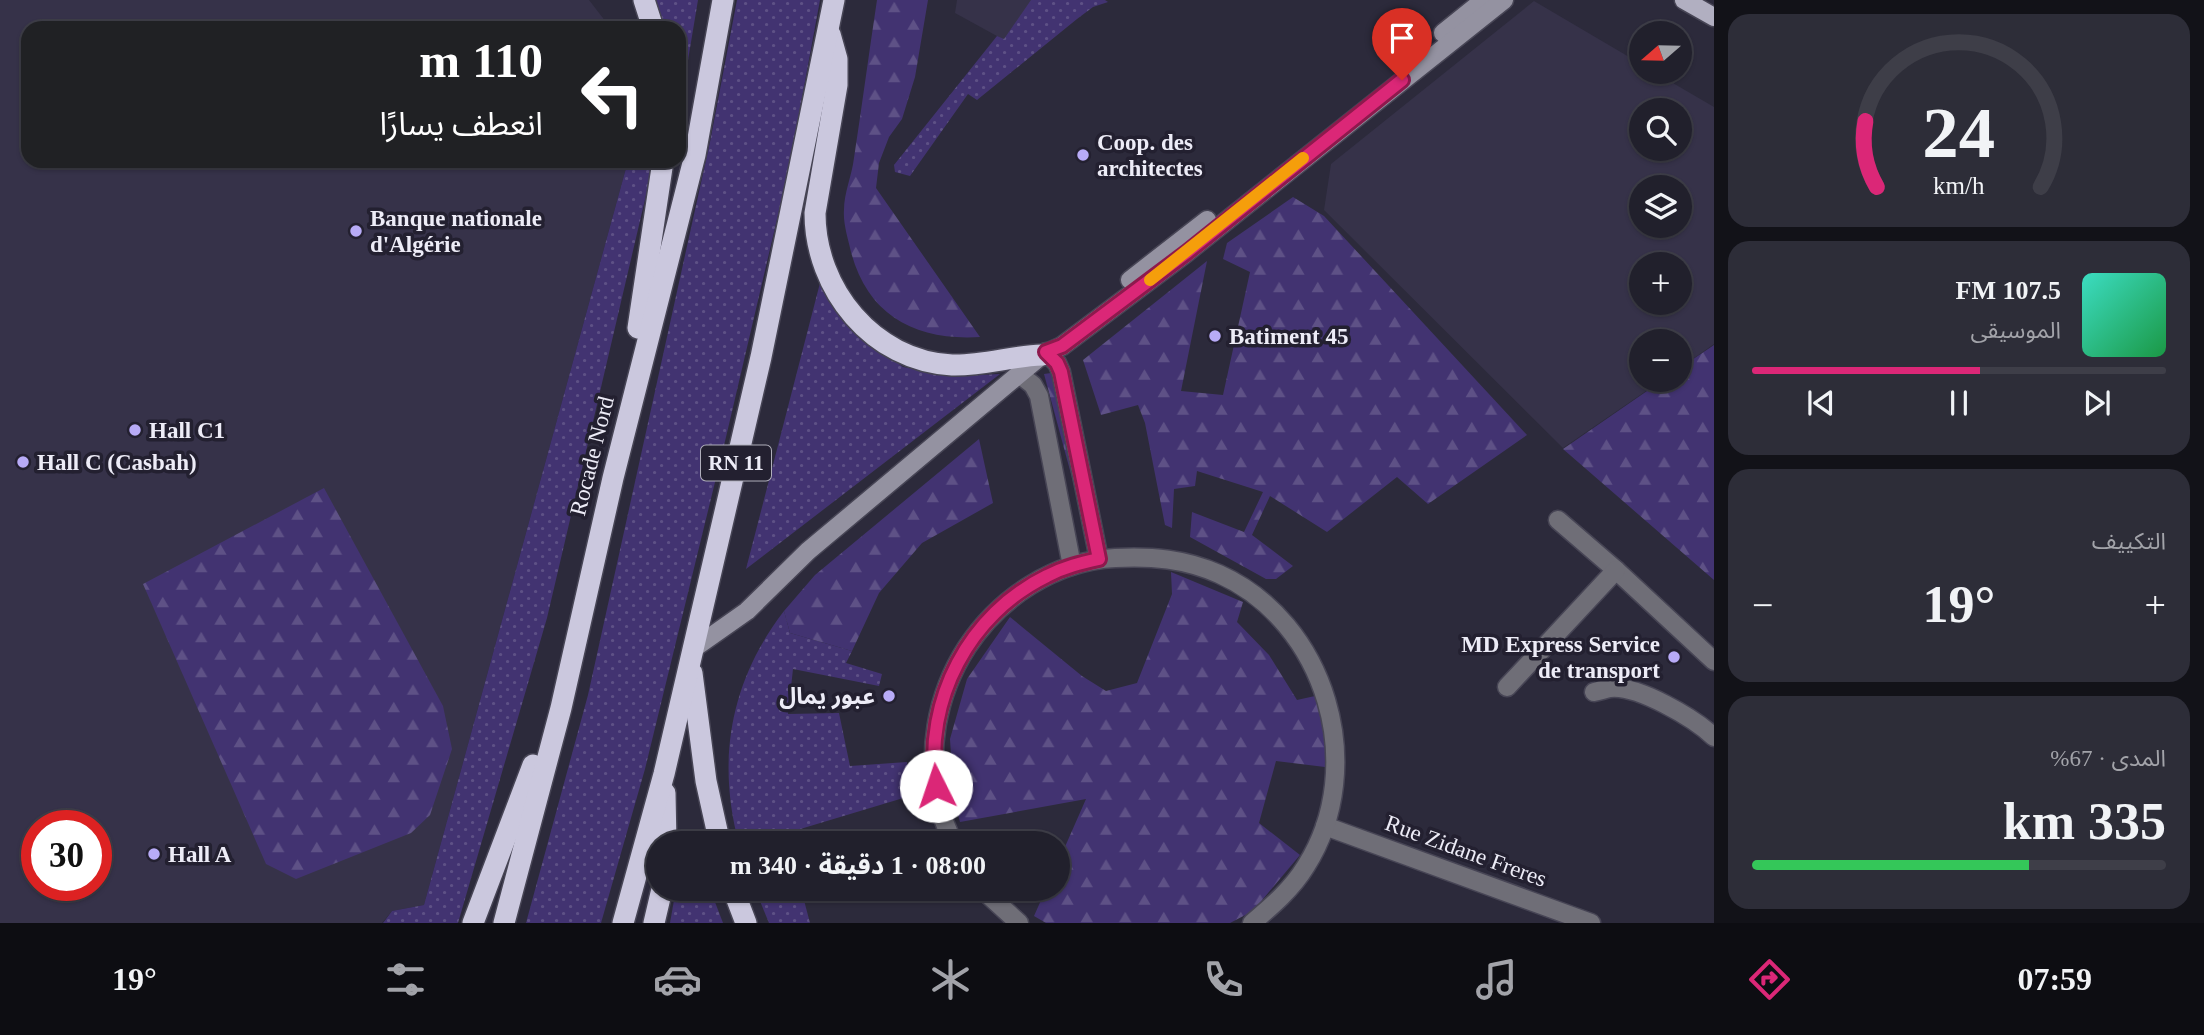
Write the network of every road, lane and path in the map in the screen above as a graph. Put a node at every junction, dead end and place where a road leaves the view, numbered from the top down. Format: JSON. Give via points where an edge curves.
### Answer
{"nodes":[{"id":1,"x":644,"y":0,"type":"edge"},
{"id":2,"x":723,"y":0,"type":"edge"},
{"id":3,"x":834,"y":0,"type":"edge"},
{"id":4,"x":1484,"y":0,"type":"edge"},
{"id":5,"x":1504,"y":0,"type":"edge"},
{"id":6,"x":1684,"y":0,"type":"edge"},
{"id":7,"x":1714,"y":18,"type":"edge"},
{"id":8,"x":651,"y":21,"type":"edge"},
{"id":9,"x":829,"y":31,"type":"junction"},
{"id":10,"x":662,"y":168,"type":"edge"},
{"id":11,"x":1255,"y":190,"type":"junction"},
{"id":12,"x":1044,"y":353,"type":"junction"},
{"id":13,"x":1019,"y":374,"type":"junction"},
{"id":14,"x":612,"y":478,"type":"junction"},
{"id":15,"x":1558,"y":520,"type":"dead end"},
{"id":16,"x":1099,"y":559,"type":"junction"},
{"id":17,"x":1072,"y":566,"type":"junction"},
{"id":18,"x":1616,"y":570,"type":"junction"},
{"id":19,"x":578,"y":631,"type":"junction"},
{"id":20,"x":692,"y":653,"type":"junction"},
{"id":21,"x":1714,"y":661,"type":"edge"},
{"id":22,"x":1507,"y":687,"type":"dead end"},
{"id":23,"x":1594,"y":692,"type":"dead end"},
{"id":24,"x":1714,"y":737,"type":"edge"},
{"id":25,"x":664,"y":774,"type":"junction"},
{"id":26,"x":1325,"y":827,"type":"junction"},
{"id":27,"x":666,"y":831,"type":"edge"},
{"id":28,"x":717,"y":831,"type":"edge"},
{"id":29,"x":948,"y":831,"type":"edge"},
{"id":30,"x":659,"y":901,"type":"edge"},
{"id":31,"x":738,"y":901,"type":"edge"},
{"id":32,"x":995,"y":901,"type":"edge"},
{"id":33,"x":473,"y":923,"type":"edge"},
{"id":34,"x":504,"y":923,"type":"edge"},
{"id":35,"x":623,"y":923,"type":"edge"},
{"id":36,"x":654,"y":923,"type":"edge"},
{"id":37,"x":746,"y":923,"type":"edge"},
{"id":38,"x":1019,"y":923,"type":"edge"},
{"id":39,"x":1252,"y":923,"type":"edge"},
{"id":40,"x":1591,"y":923,"type":"edge"}],
"edges":[{"from":1,"to":8,"type":"highway"},
{"from":2,"to":14,"type":"highway","name":"Rocade Nord","via":[[695,155]]},
{"from":3,"to":9,"type":"highway","number":"RN 11"},
{"from":4,"to":11,"type":"street"},
{"from":5,"to":11,"type":"street"},
{"from":6,"to":7,"type":"main road"},
{"from":9,"to":12,"type":"highway","via":[[838,85],[815,230],[822,265],[840,298],[864,327],[930,362],[964,365]]},
{"from":9,"to":20,"type":"highway","number":"RN 11","via":[[761,357]]},
{"from":10,"to":14,"type":"highway"},
{"from":11,"to":12,"type":"street","via":[[1055,337]]},
{"from":12,"to":13,"type":"street"},
{"from":12,"to":16,"type":"street","via":[[1061,372]]},
{"from":13,"to":17,"type":"street","via":[[1033,384],[1039,396]]},
{"from":13,"to":20,"type":"street","via":[[808,551],[747,611]]},
{"from":14,"to":19,"type":"highway","name":"Rocade Nord"},
{"from":15,"to":18,"type":"street"},
{"from":16,"to":17,"type":"street"},
{"from":16,"to":26,"type":"street","via":[[1159,557],[1220,574],[1265,603],[1298,639],[1322,682],[1335,730],[1336,779]]},
{"from":17,"to":29,"type":"street","via":[[1010,598],[980,628],[954,668],[938,714],[933,762]]},
{"from":18,"to":21,"type":"street"},
{"from":18,"to":22,"type":"street"},
{"from":19,"to":33,"type":"highway","via":[[523,797]]},
{"from":19,"to":34,"type":"highway","name":"Rocade Nord"},
{"from":20,"to":25,"type":"highway","number":"RN 11"},
{"from":20,"to":28,"type":"highway","via":[[706,781]]},
{"from":23,"to":24,"type":"street","via":[[1612,688],[1635,692],[1674,708]]},
{"from":25,"to":27,"type":"highway"},
{"from":25,"to":35,"type":"highway","number":"RN 11"},
{"from":26,"to":39,"type":"street","via":[[1306,865],[1280,899]]},
{"from":26,"to":40,"type":"street","name":"Rue Zidane Freres"},
{"from":30,"to":36,"type":"highway"},
{"from":31,"to":37,"type":"highway"},
{"from":32,"to":38,"type":"street"}]}
